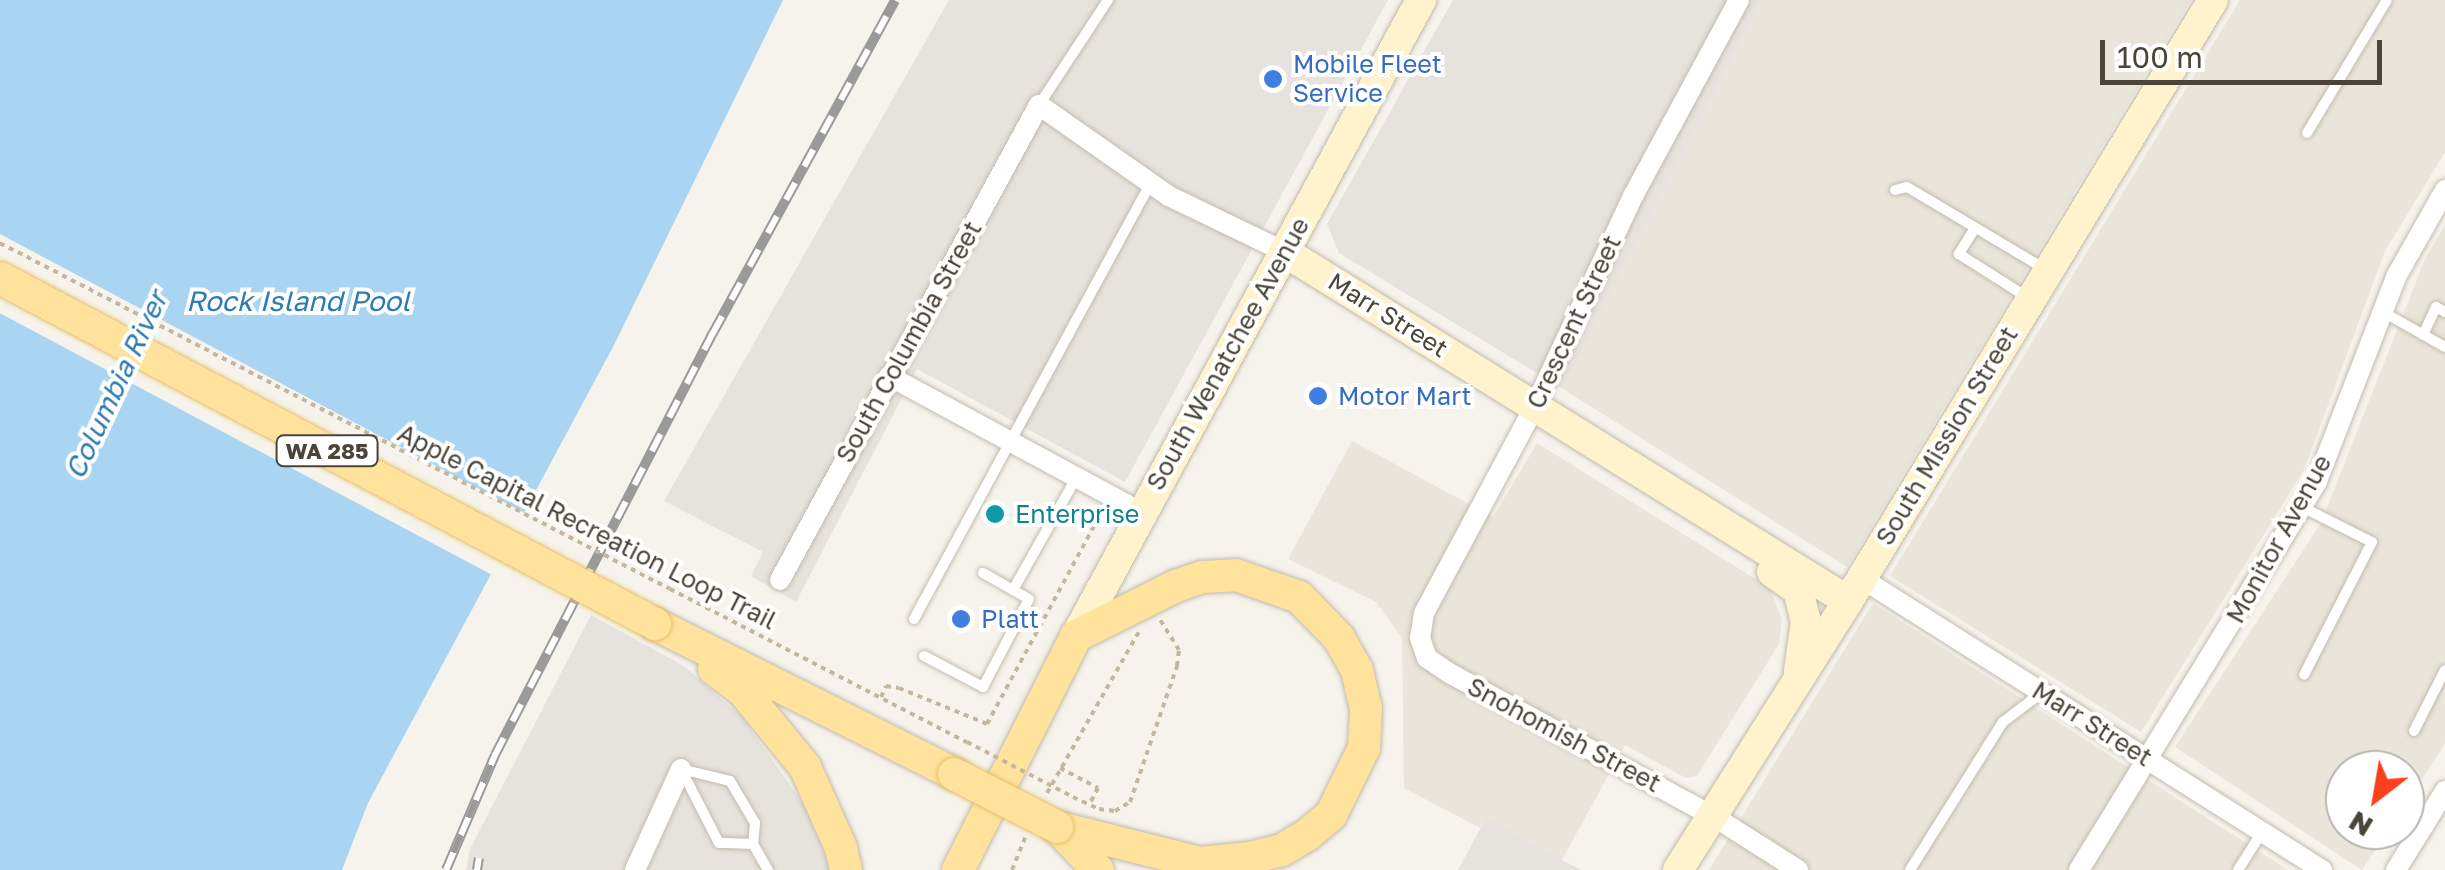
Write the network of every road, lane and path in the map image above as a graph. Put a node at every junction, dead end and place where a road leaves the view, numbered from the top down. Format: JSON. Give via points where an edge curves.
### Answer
{"nodes":[{"id":1,"x":1108,"y":0,"type":"edge"},
{"id":2,"x":1421,"y":0,"type":"edge"},
{"id":3,"x":1738,"y":0,"type":"edge"},
{"id":4,"x":2213,"y":0,"type":"edge"},
{"id":5,"x":2387,"y":0,"type":"edge"},
{"id":6,"x":1039,"y":105,"type":"junction"},
{"id":7,"x":2307,"y":134,"type":"dead end"},
{"id":8,"x":1150,"y":184,"type":"junction"},
{"id":9,"x":1895,"y":190,"type":"dead end"},
{"id":10,"x":2445,"y":190,"type":"edge"},
{"id":11,"x":1975,"y":228,"type":"junction"},
{"id":12,"x":0,"y":244,"type":"edge"},
{"id":13,"x":1285,"y":252,"type":"junction"},
{"id":14,"x":2048,"y":271,"type":"junction"},
{"id":15,"x":0,"y":278,"type":"edge"},
{"id":16,"x":2030,"y":299,"type":"junction"},
{"id":17,"x":2383,"y":312,"type":"junction"},
{"id":18,"x":2445,"y":312,"type":"edge"},
{"id":19,"x":2423,"y":334,"type":"junction"},
{"id":20,"x":2445,"y":347,"type":"edge"},
{"id":21,"x":888,"y":376,"type":"junction"},
{"id":22,"x":1534,"y":406,"type":"junction"},
{"id":23,"x":1010,"y":442,"type":"junction"},
{"id":24,"x":1076,"y":478,"type":"junction"},
{"id":25,"x":2302,"y":508,"type":"junction"},
{"id":26,"x":1141,"y":512,"type":"junction"},
{"id":27,"x":1734,"y":532,"type":"junction"},
{"id":28,"x":983,"y":573,"type":"dead end"},
{"id":29,"x":780,"y":580,"type":"dead end"},
{"id":30,"x":1855,"y":589,"type":"junction"},
{"id":31,"x":1013,"y":590,"type":"junction"},
{"id":32,"x":914,"y":618,"type":"dead end"},
{"id":33,"x":1153,"y":621,"type":"dead end"},
{"id":34,"x":654,"y":624,"type":"junction"},
{"id":35,"x":1144,"y":625,"type":"dead end"},
{"id":36,"x":1076,"y":636,"type":"junction"},
{"id":37,"x":1422,"y":646,"type":"joint"},
{"id":38,"x":924,"y":656,"type":"dead end"},
{"id":39,"x":2445,"y":670,"type":"edge"},
{"id":40,"x":2304,"y":675,"type":"dead end"},
{"id":41,"x":1798,"y":681,"type":"junction"},
{"id":42,"x":2042,"y":692,"type":"junction"},
{"id":43,"x":2414,"y":731,"type":"dead end"},
{"id":44,"x":2149,"y":760,"type":"junction"},
{"id":45,"x":1060,"y":768,"type":"junction"},
{"id":46,"x":681,"y":770,"type":"junction"},
{"id":47,"x":2445,"y":791,"type":"edge"},
{"id":48,"x":1090,"y":804,"type":"junction"},
{"id":49,"x":1713,"y":816,"type":"junction"},
{"id":50,"x":1042,"y":821,"type":"junction"},
{"id":51,"x":2262,"y":832,"type":"junction"},
{"id":52,"x":753,"y":844,"type":"junction"},
{"id":53,"x":635,"y":870,"type":"edge"},
{"id":54,"x":768,"y":870,"type":"edge"},
{"id":55,"x":846,"y":870,"type":"edge"},
{"id":56,"x":958,"y":870,"type":"edge"},
{"id":57,"x":1012,"y":870,"type":"edge"},
{"id":58,"x":1098,"y":870,"type":"edge"},
{"id":59,"x":1138,"y":870,"type":"edge"},
{"id":60,"x":1678,"y":870,"type":"edge"},
{"id":61,"x":1798,"y":870,"type":"edge"},
{"id":62,"x":1910,"y":870,"type":"edge"},
{"id":63,"x":2079,"y":870,"type":"edge"},
{"id":64,"x":2238,"y":870,"type":"edge"},
{"id":65,"x":2322,"y":870,"type":"edge"},
{"id":66,"x":2396,"y":870,"type":"edge"}],
"edges":[{"from":1,"to":6,"type":"lane"},
{"from":2,"to":13,"type":"main road","name":"South Wenatchee Avenue"},
{"from":3,"to":22,"type":"street","name":"Crescent Street","via":[[1633,196]]},
{"from":4,"to":14,"type":"main road","name":"South Mission Street"},
{"from":5,"to":7,"type":"lane"},
{"from":6,"to":8,"type":"street","name":"Marr Street"},
{"from":6,"to":21,"type":"street","name":"South Columbia Street"},
{"from":8,"to":13,"type":"street","name":"Marr Street"},
{"from":8,"to":23,"type":"lane"},
{"from":9,"to":11,"type":"lane","via":[[1907,187]]},
{"from":10,"to":17,"type":"street","name":"Monitor Avenue","via":[[2410,246]]},
{"from":11,"to":14,"type":"lane"},
{"from":11,"to":16,"type":"lane","via":[[1960,254]]},
{"from":12,"to":48,"type":"path","name":"Apple Capital Recreation Loop Trail","bridge":true},
{"from":13,"to":22,"type":"main road","name":"Marr Street"},
{"from":13,"to":26,"type":"main road","name":"South Wenatchee Avenue"},
{"from":14,"to":16,"type":"main road","name":"South Mission Street"},
{"from":15,"to":34,"type":"main road","number":"WA 285","bridge":true},
{"from":16,"to":30,"type":"main road","name":"South Mission Street"},
{"from":17,"to":19,"type":"lane"},
{"from":17,"to":25,"type":"street","name":"Monitor Avenue"},
{"from":18,"to":19,"type":"lane","via":[[2436,307]]},
{"from":19,"to":20,"type":"lane"},
{"from":21,"to":23,"type":"street"},
{"from":21,"to":29,"type":"street","name":"South Columbia Street"},
{"from":22,"to":27,"type":"main road","name":"Marr Street"},
{"from":22,"to":37,"type":"street","name":"Crescent Street","via":[[1424,613]]},
{"from":23,"to":24,"type":"street"},
{"from":23,"to":32,"type":"lane"},
{"from":24,"to":26,"type":"street"},
{"from":24,"to":31,"type":"lane"},
{"from":25,"to":40,"type":"lane","via":[[2372,542]]},
{"from":25,"to":44,"type":"street","name":"Monitor Avenue"},
{"from":26,"to":36,"type":"main road","name":"South Wenatchee Avenue"},
{"from":27,"to":30,"type":"main road","name":"Marr Street"},
{"from":27,"to":41,"type":"main road","name":"Marr Street","via":[[1740,550],[1798,590],[1806,622]]},
{"from":28,"to":31,"type":"lane"},
{"from":30,"to":41,"type":"main road","name":"South Mission Street"},
{"from":30,"to":42,"type":"street","name":"Marr Street"},
{"from":31,"to":38,"type":"lane","via":[[1029,600],[983,687]]},
{"from":33,"to":48,"type":"path","via":[[1156,613],[1179,650],[1136,785],[1130,802],[1116,811]]},
{"from":34,"to":50,"type":"main road","number":"WA 285","bridge":true},
{"from":34,"to":55,"type":"main road","via":[[743,692],[804,768]]},
{"from":35,"to":45,"type":"path"},
{"from":36,"to":50,"type":"main road","via":[[1202,577],[1236,574],[1269,584],[1299,597],[1339,638],[1358,670],[1364,748],[1330,816],[1282,850],[1250,858],[1200,863]]},
{"from":36,"to":56,"type":"main road","name":"South Wenatchee Avenue"},
{"from":37,"to":49,"type":"street","name":"Snohomish Street","via":[[1450,674]]},
{"from":39,"to":43,"type":"lane"},
{"from":41,"to":49,"type":"main road","name":"South Mission Street"},
{"from":42,"to":44,"type":"street","name":"Marr Street"},
{"from":42,"to":62,"type":"lane","via":[[2003,722]]},
{"from":44,"to":51,"type":"street","name":"Marr Street"},
{"from":44,"to":63,"type":"street","name":"Monitor Avenue"},
{"from":45,"to":48,"type":"path","via":[[1098,788]]},
{"from":45,"to":50,"type":"path"},
{"from":46,"to":52,"type":"lane","via":[[719,842]]},
{"from":46,"to":52,"type":"lane","via":[[730,781],[755,824]]},
{"from":46,"to":53,"type":"street"},
{"from":47,"to":66,"type":"street"},
{"from":49,"to":60,"type":"main road","name":"South Mission Street"},
{"from":49,"to":61,"type":"street","name":"Snohomish Street"},
{"from":50,"to":57,"type":"path"},
{"from":50,"to":58,"type":"main road"},
{"from":50,"to":59,"type":"main road","number":"WA 285"},
{"from":51,"to":64,"type":"lane"},
{"from":51,"to":65,"type":"street","name":"Marr Street"},
{"from":52,"to":54,"type":"lane"}]}
